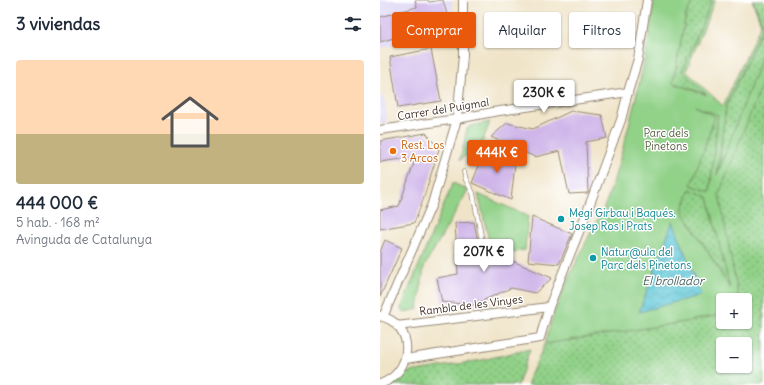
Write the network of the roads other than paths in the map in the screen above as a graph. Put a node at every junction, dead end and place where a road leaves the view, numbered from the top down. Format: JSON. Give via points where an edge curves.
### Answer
{"nodes":[{"id":1,"x":463,"y":0,"type":"edge"},
{"id":2,"x":647,"y":0,"type":"edge"},
{"id":3,"x":628,"y":92,"type":"junction"},
{"id":4,"x":457,"y":119,"type":"junction"},
{"id":5,"x":380,"y":130,"type":"edge"},
{"id":6,"x":464,"y":172,"type":"dead end"},
{"id":7,"x":485,"y":257,"type":"dead end"},
{"id":8,"x":549,"y":307,"type":"junction"},
{"id":9,"x":382,"y":317,"type":"edge"},
{"id":10,"x":397,"y":326,"type":"junction"},
{"id":11,"x":405,"y":359,"type":"junction"},
{"id":12,"x":380,"y":384,"type":"edge"}],
"edges":[{"from":1,"to":4,"type":"street","via":[[464,56]]},
{"from":2,"to":3,"type":"street","via":[[638,59]]},
{"from":3,"to":4,"type":"street","name":"Carrer del Puigmal"},
{"from":3,"to":8,"type":"street","via":[[618,128]]},
{"from":4,"to":5,"type":"street","name":"Carrer del Puigmal"},
{"from":4,"to":9,"type":"street","via":[[432,204]]},
{"from":6,"to":7,"type":"lane","via":[[473,193]]},
{"from":8,"to":10,"type":"street","name":"Rambla de les Vinyes"},
{"from":8,"to":11,"type":"street","via":[[540,338]]},
{"from":9,"to":10,"type":"street"},
{"from":10,"to":11,"type":"street","via":[[405,341]]},
{"from":11,"to":12,"type":"street","via":[[394,378]]}]}
